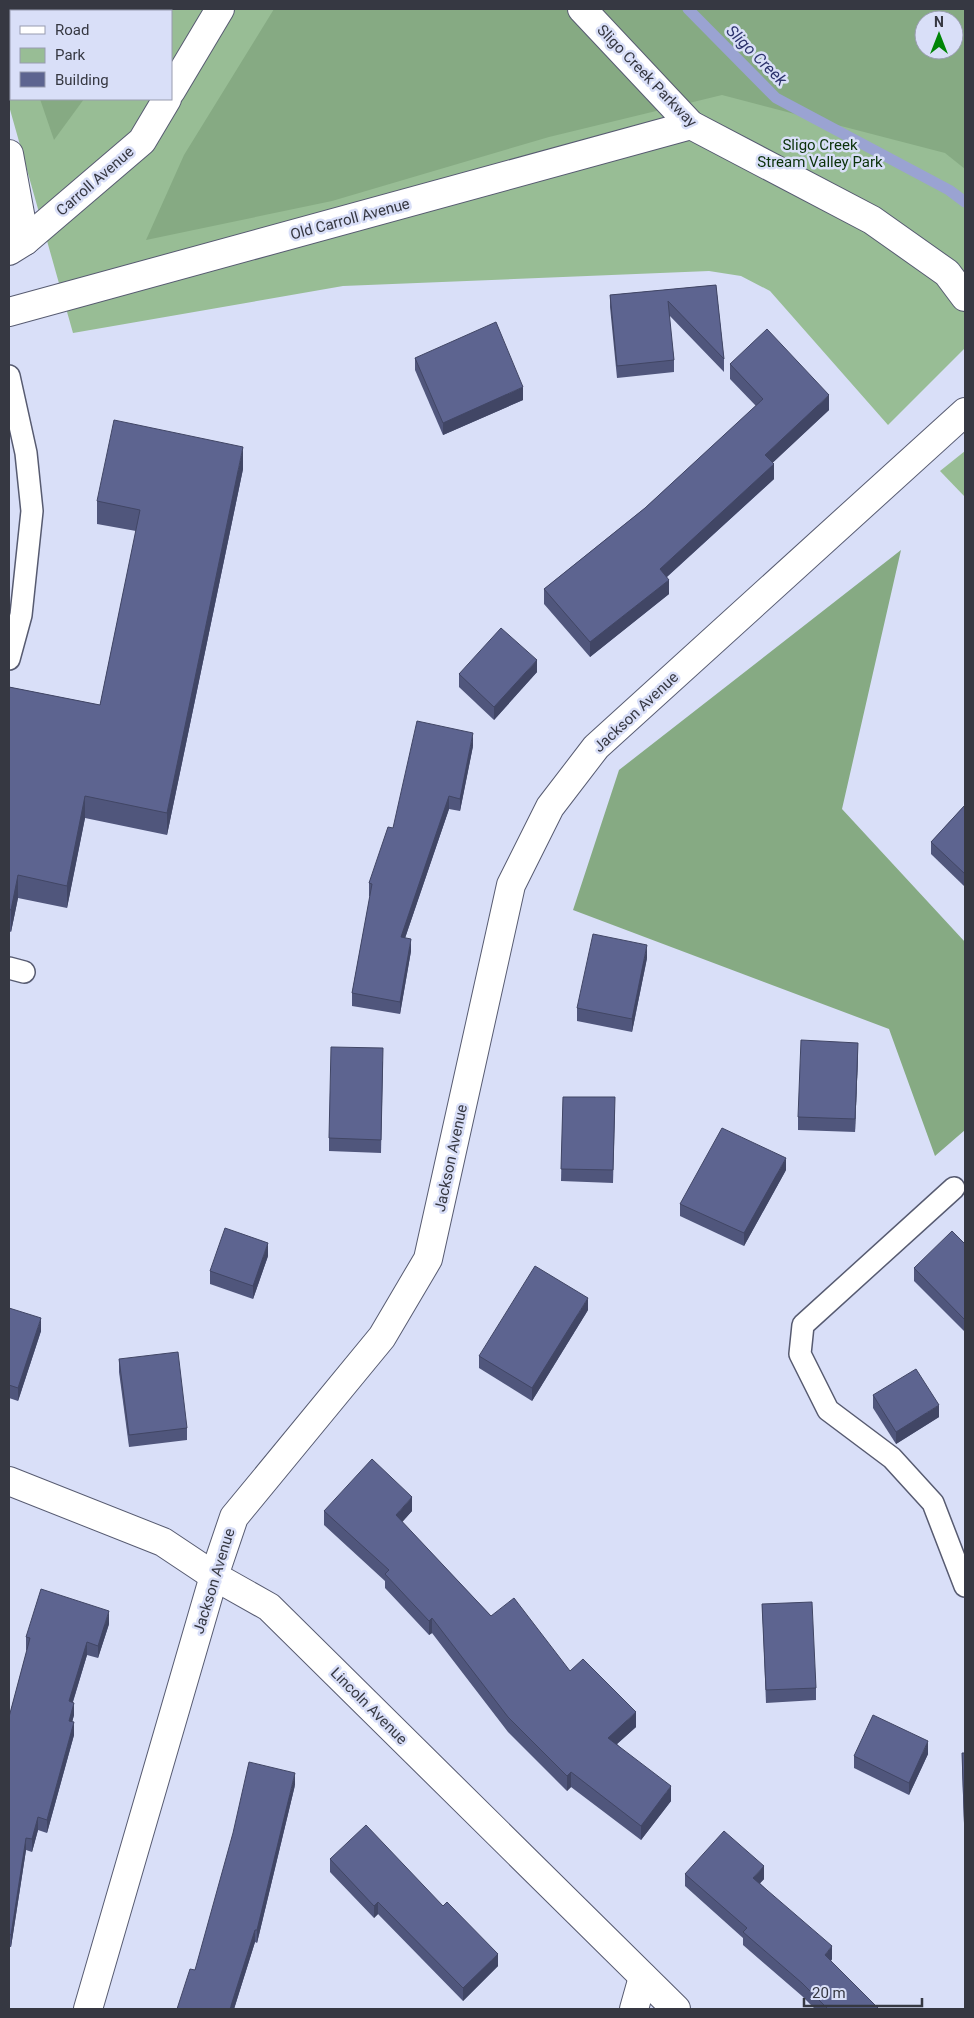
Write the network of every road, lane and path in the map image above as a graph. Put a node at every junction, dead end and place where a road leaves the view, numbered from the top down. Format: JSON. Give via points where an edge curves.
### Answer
{"nodes":[{"id":1,"x":220,"y":9,"type":"edge"},
{"id":2,"x":582,"y":9,"type":"edge"},
{"id":3,"x":172,"y":90,"type":"edge"},
{"id":4,"x":166,"y":100,"type":"edge"},
{"id":5,"x":691,"y":125,"type":"junction"},
{"id":6,"x":9,"y":154,"type":"edge"},
{"id":7,"x":17,"y":246,"type":"edge"},
{"id":8,"x":965,"y":297,"type":"edge"},
{"id":9,"x":9,"y":312,"type":"edge"},
{"id":10,"x":9,"y":376,"type":"edge"},
{"id":11,"x":965,"y":412,"type":"edge"},
{"id":12,"x":9,"y":659,"type":"edge"},
{"id":13,"x":954,"y":1188,"type":"dead end"},
{"id":14,"x":9,"y":1481,"type":"edge"},
{"id":15,"x":214,"y":1576,"type":"junction"},
{"id":16,"x":965,"y":1586,"type":"edge"},
{"id":17,"x":643,"y":1977,"type":"junction"},
{"id":18,"x":88,"y":2009,"type":"edge"},
{"id":19,"x":634,"y":2009,"type":"edge"},
{"id":20,"x":676,"y":2009,"type":"edge"}],
"edges":[{"from":1,"to":3,"type":"street"},
{"from":2,"to":5,"type":"street","name":"Sligo Creek Parkway"},
{"from":4,"to":7,"type":"street","name":"Carroll Avenue","via":[[142,141]]},
{"from":5,"to":8,"type":"street","name":"Sligo Creek Parkway","via":[[872,220],[947,273]]},
{"from":5,"to":9,"type":"street","name":"Old Carroll Avenue"},
{"from":6,"to":7,"type":"street"},
{"from":10,"to":12,"type":"lane","via":[[26,454],[32,511],[21,615]]},
{"from":11,"to":15,"type":"street","name":"Jackson Avenue","via":[[596,747],[550,807],[511,885],[428,1259],[382,1337],[234,1517]]},
{"from":13,"to":16,"type":"lane","via":[[803,1325],[800,1354],[828,1410],[892,1458],[933,1503]]},
{"from":14,"to":15,"type":"street","name":"Lincoln Avenue","via":[[164,1542]]},
{"from":15,"to":17,"type":"street","name":"Lincoln Avenue","via":[[269,1607]]},
{"from":15,"to":18,"type":"street","name":"Jackson Avenue"},
{"from":17,"to":19,"type":"street"},
{"from":17,"to":20,"type":"street","name":"Lincoln Avenue"}]}
